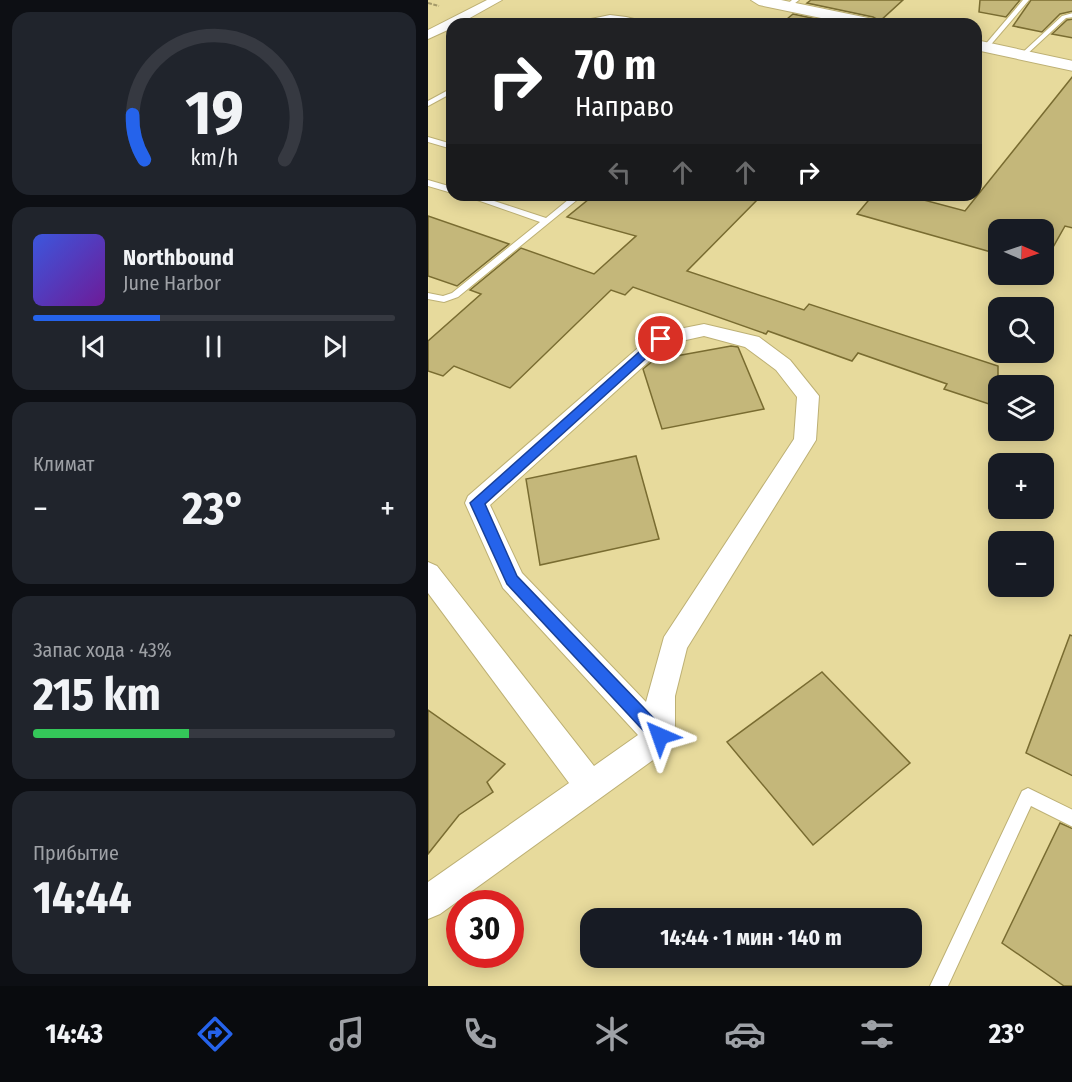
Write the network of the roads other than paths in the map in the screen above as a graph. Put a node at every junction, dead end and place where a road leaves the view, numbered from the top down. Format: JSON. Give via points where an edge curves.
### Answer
{"nodes":[{"id":1,"x":496,"y":0,"type":"edge"},
{"id":2,"x":759,"y":0,"type":"edge"},
{"id":3,"x":1026,"y":0,"type":"edge"},
{"id":4,"x":792,"y":3,"type":"edge"},
{"id":5,"x":1073,"y":15,"type":"edge"},
{"id":6,"x":461,"y":18,"type":"edge"},
{"id":7,"x":598,"y":18,"type":"edge"},
{"id":8,"x":619,"y":18,"type":"edge"},
{"id":9,"x":851,"y":18,"type":"edge"},
{"id":10,"x":446,"y":26,"type":"edge"},
{"id":11,"x":428,"y":35,"type":"edge"},
{"id":12,"x":982,"y":45,"type":"edge"},
{"id":13,"x":982,"y":46,"type":"edge"},
{"id":14,"x":1023,"y":55,"type":"junction"},
{"id":15,"x":1073,"y":66,"type":"edge"},
{"id":16,"x":446,"y":94,"type":"edge"},
{"id":17,"x":428,"y":104,"type":"edge"},
{"id":18,"x":428,"y":139,"type":"edge"},
{"id":19,"x":446,"y":145,"type":"edge"},
{"id":20,"x":428,"y":183,"type":"edge"},
{"id":21,"x":446,"y":188,"type":"edge"},
{"id":22,"x":486,"y":201,"type":"edge"},
{"id":23,"x":571,"y":201,"type":"edge"},
{"id":24,"x":547,"y":220,"type":"junction"},
{"id":25,"x":428,"y":296,"type":"edge"},
{"id":26,"x":428,"y":573,"type":"edge"},
{"id":27,"x":660,"y":736,"type":"junction"},
{"id":28,"x":590,"y":786,"type":"junction"},
{"id":29,"x":1073,"y":819,"type":"edge"},
{"id":30,"x":428,"y":902,"type":"edge"},
{"id":31,"x":939,"y":986,"type":"edge"}],
"edges":[{"from":1,"to":6,"type":"street"},
{"from":2,"to":4,"type":"street"},
{"from":3,"to":12,"type":"lane"},
{"from":4,"to":9,"type":"street"},
{"from":5,"to":14,"type":"lane","via":[[1064,17]]},
{"from":7,"to":8,"type":"lane"},
{"from":10,"to":11,"type":"street"},
{"from":13,"to":14,"type":"street"},
{"from":14,"to":15,"type":"street"},
{"from":16,"to":17,"type":"lane"},
{"from":18,"to":19,"type":"lane"},
{"from":20,"to":21,"type":"lane"},
{"from":22,"to":24,"type":"lane"},
{"from":23,"to":24,"type":"lane"},
{"from":24,"to":25,"type":"lane","via":[[455,295],[444,299]]},
{"from":26,"to":28,"type":"street"},
{"from":27,"to":27,"type":"street","via":[[661,696],[674,645],[805,440],[808,396],[783,365],[752,342],[704,330],[661,339],[477,503],[512,580]]},
{"from":27,"to":28,"type":"street"},
{"from":28,"to":30,"type":"street"},
{"from":29,"to":31,"type":"lane","via":[[1028,796]]}]}
